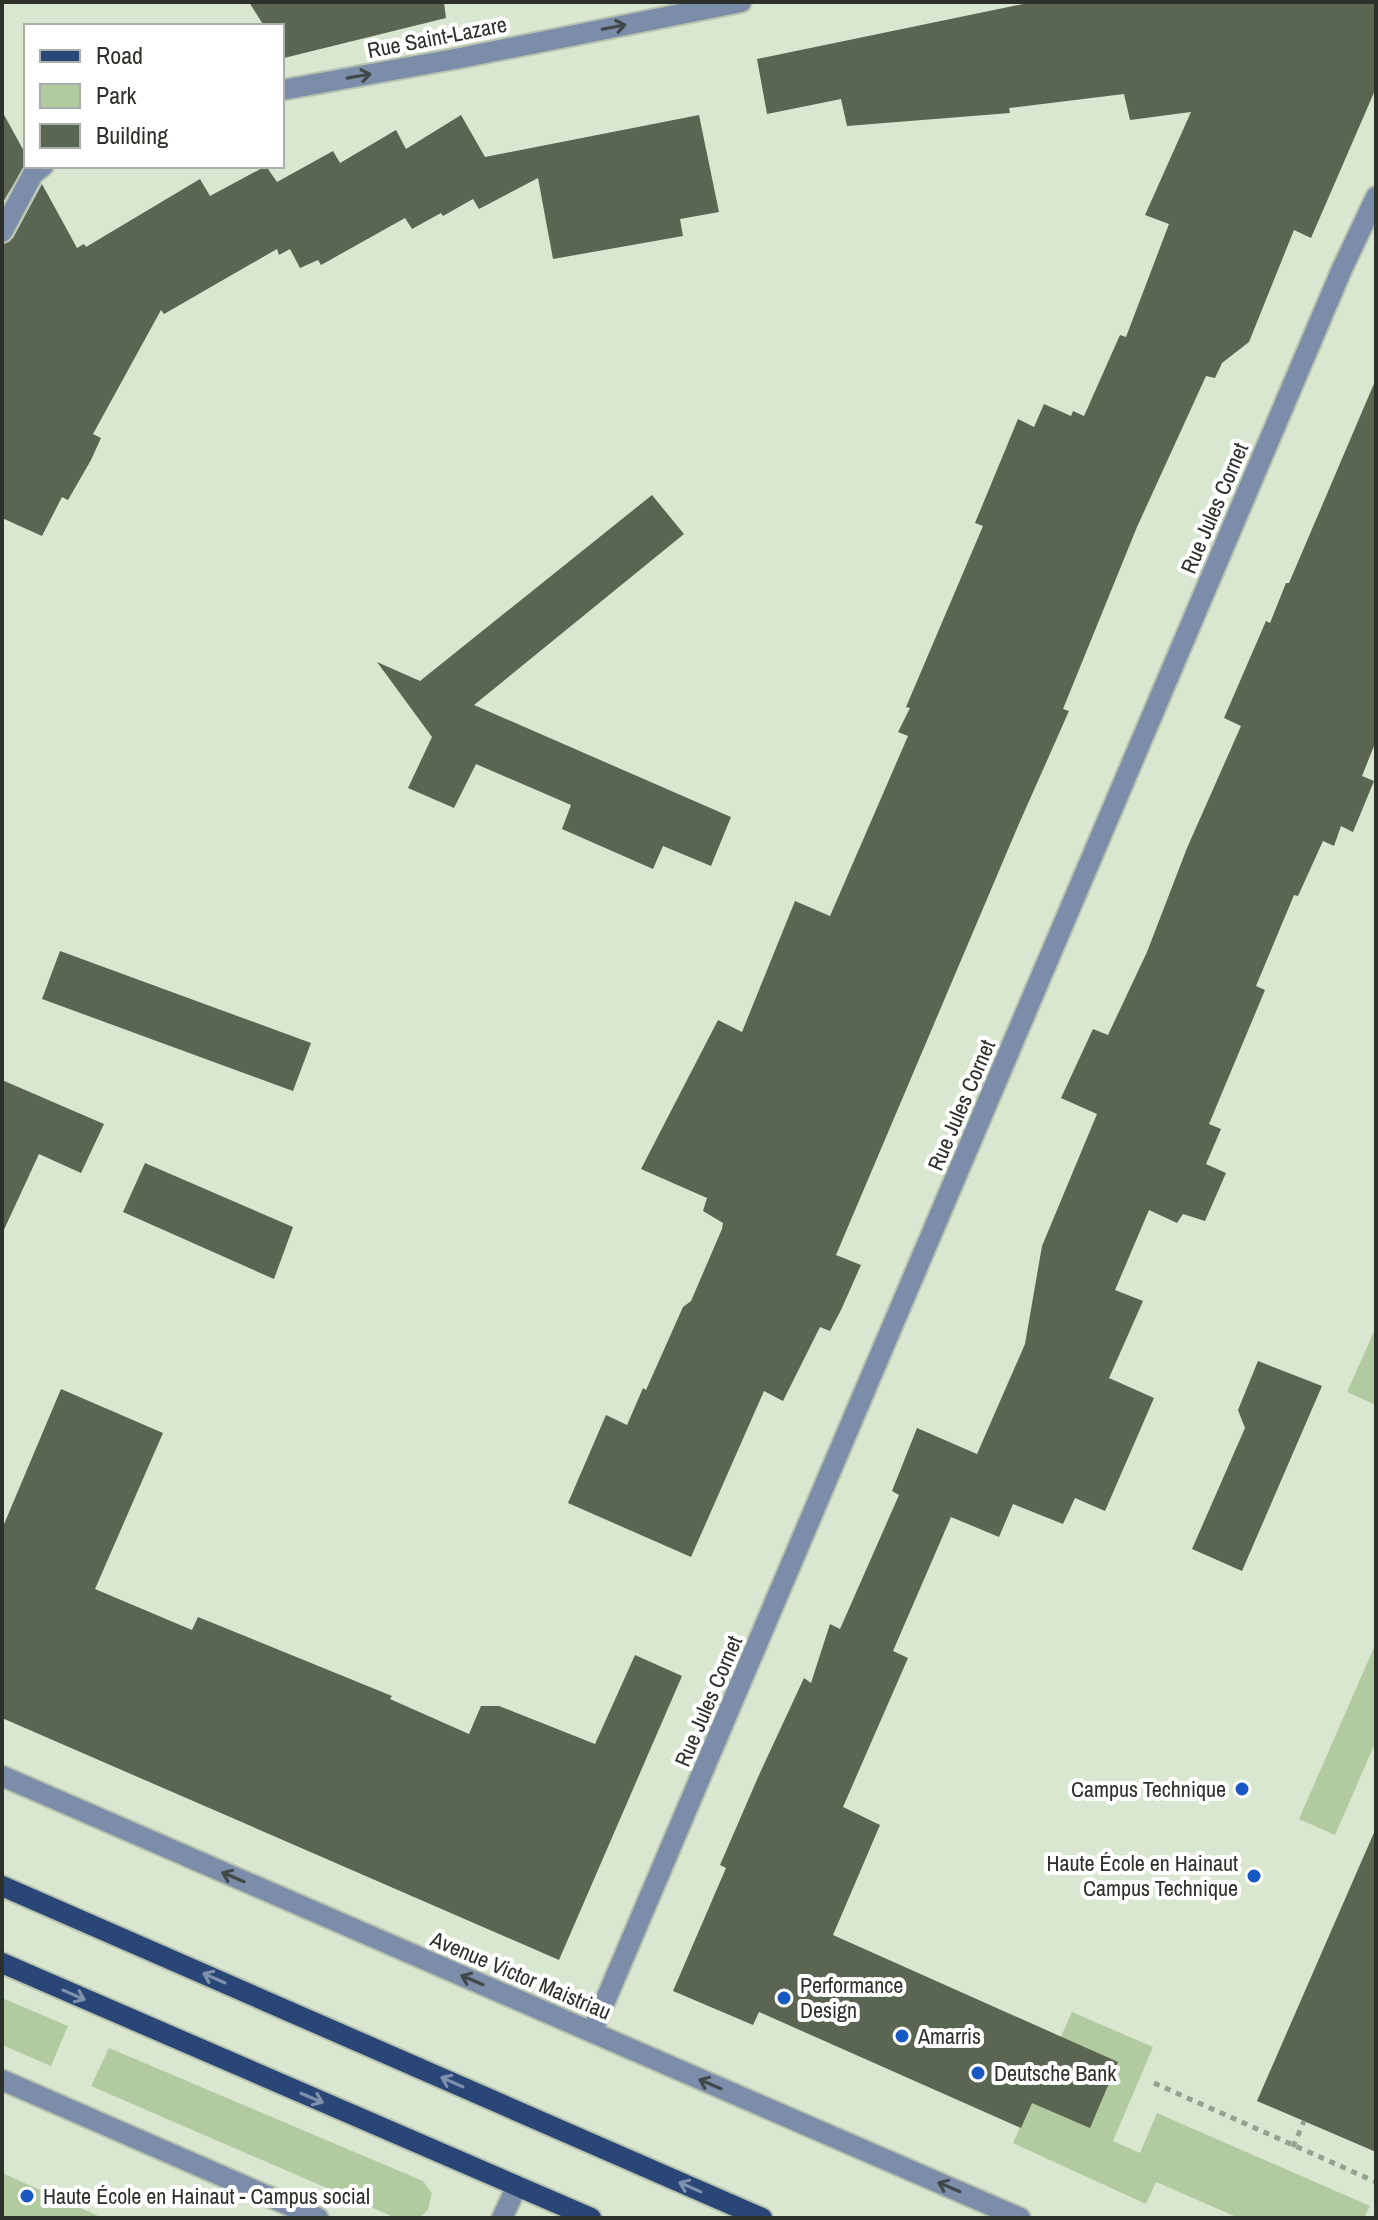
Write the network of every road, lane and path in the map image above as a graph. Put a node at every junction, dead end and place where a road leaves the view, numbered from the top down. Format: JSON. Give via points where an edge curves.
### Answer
{"nodes":[{"id":1,"x":741,"y":2,"type":"edge"},
{"id":2,"x":284,"y":90,"type":"edge"},
{"id":3,"x":40,"y":168,"type":"edge"},
{"id":4,"x":1376,"y":197,"type":"edge"},
{"id":5,"x":2,"y":232,"type":"edge"},
{"id":6,"x":2,"y":1776,"type":"edge"},
{"id":7,"x":2,"y":1886,"type":"edge"},
{"id":8,"x":2,"y":1963,"type":"edge"},
{"id":9,"x":592,"y":2032,"type":"junction"},
{"id":10,"x":2,"y":2080,"type":"edge"},
{"id":11,"x":1154,"y":2083,"type":"dead end"},
{"id":12,"x":1304,"y":2121,"type":"dead end"},
{"id":13,"x":1293,"y":2147,"type":"junction"},
{"id":14,"x":1376,"y":2182,"type":"edge"},
{"id":15,"x":517,"y":2186,"type":"junction"},
{"id":16,"x":318,"y":2218,"type":"edge"},
{"id":17,"x":502,"y":2218,"type":"edge"},
{"id":18,"x":591,"y":2218,"type":"edge"},
{"id":19,"x":762,"y":2218,"type":"edge"},
{"id":20,"x":1020,"y":2218,"type":"edge"}],
"edges":[{"from":2,"to":1,"type":"street","name":"Rue Saint-Lazare","one_way":true},
{"from":3,"to":5,"type":"street"},
{"from":4,"to":9,"type":"street","name":"Rue Jules Cornet"},
{"from":9,"to":6,"type":"street","name":"Avenue Victor Maistriau","one_way":true},
{"from":19,"to":7,"type":"main road","one_way":true},
{"from":8,"to":15,"type":"main road","one_way":true},
{"from":20,"to":9,"type":"street","name":"Avenue Victor Maistriau","one_way":true},
{"from":10,"to":16,"type":"street"},
{"from":11,"to":13,"type":"path"},
{"from":12,"to":13,"type":"path"},
{"from":13,"to":14,"type":"path"},
{"from":15,"to":17,"type":"street"},
{"from":15,"to":18,"type":"main road"}]}
